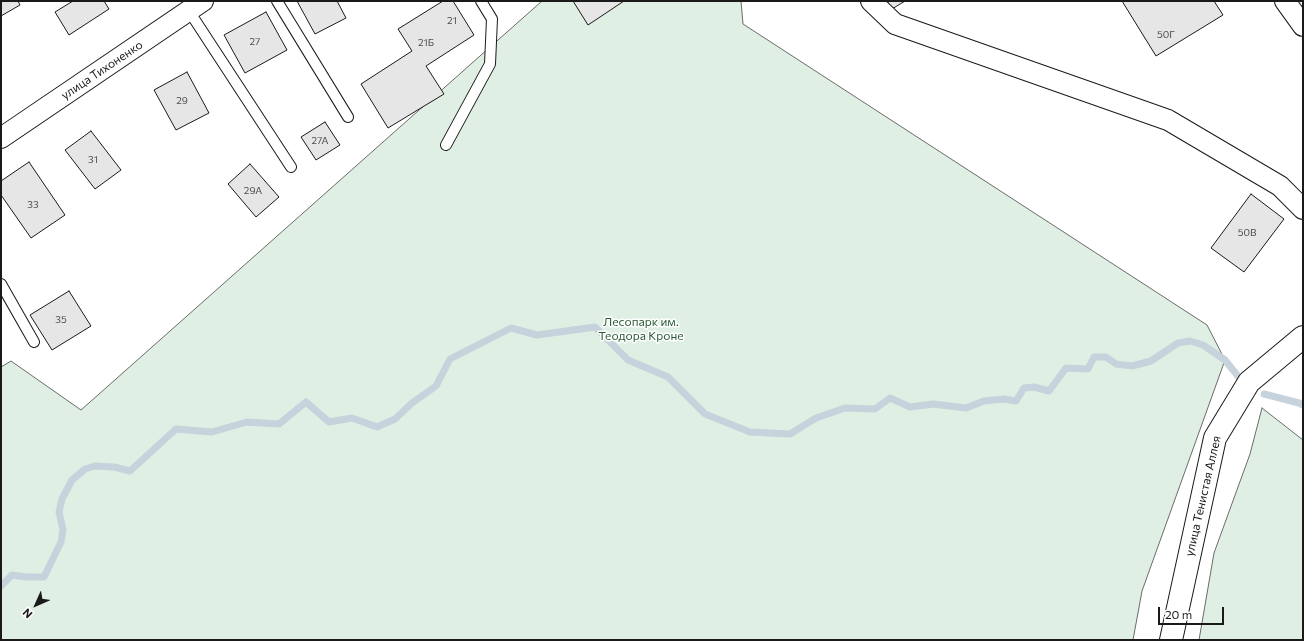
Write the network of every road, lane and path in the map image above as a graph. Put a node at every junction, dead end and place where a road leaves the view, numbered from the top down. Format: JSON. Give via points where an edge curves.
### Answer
{"nodes":[{"id":1,"x":276,"y":1,"type":"edge"},
{"id":2,"x":481,"y":1,"type":"edge"},
{"id":3,"x":871,"y":1,"type":"edge"},
{"id":4,"x":1285,"y":1,"type":"edge"},
{"id":5,"x":196,"y":6,"type":"edge"},
{"id":6,"x":1303,"y":26,"type":"edge"},
{"id":7,"x":348,"y":117,"type":"dead end"},
{"id":8,"x":1,"y":138,"type":"edge"},
{"id":9,"x":446,"y":145,"type":"dead end"},
{"id":10,"x":291,"y":167,"type":"dead end"},
{"id":11,"x":1303,"y":209,"type":"edge"},
{"id":12,"x":1,"y":284,"type":"edge"},
{"id":13,"x":1303,"y":337,"type":"edge"},
{"id":14,"x":34,"y":342,"type":"dead end"},
{"id":15,"x":1171,"y":640,"type":"edge"}],
"edges":[{"from":1,"to":7,"type":"lane"},
{"from":2,"to":9,"type":"lane","via":[[492,18],[490,64]]},
{"from":3,"to":11,"type":"street","via":[[895,24],[1168,120],[1280,186]]},
{"from":4,"to":6,"type":"street"},
{"from":5,"to":8,"type":"street","name":"улица Тихоненко"},
{"from":5,"to":10,"type":"lane"},
{"from":12,"to":14,"type":"lane"},
{"from":13,"to":15,"type":"street","name":"улица Тенистая Аллея","via":[[1249,382],[1215,438]]}]}
